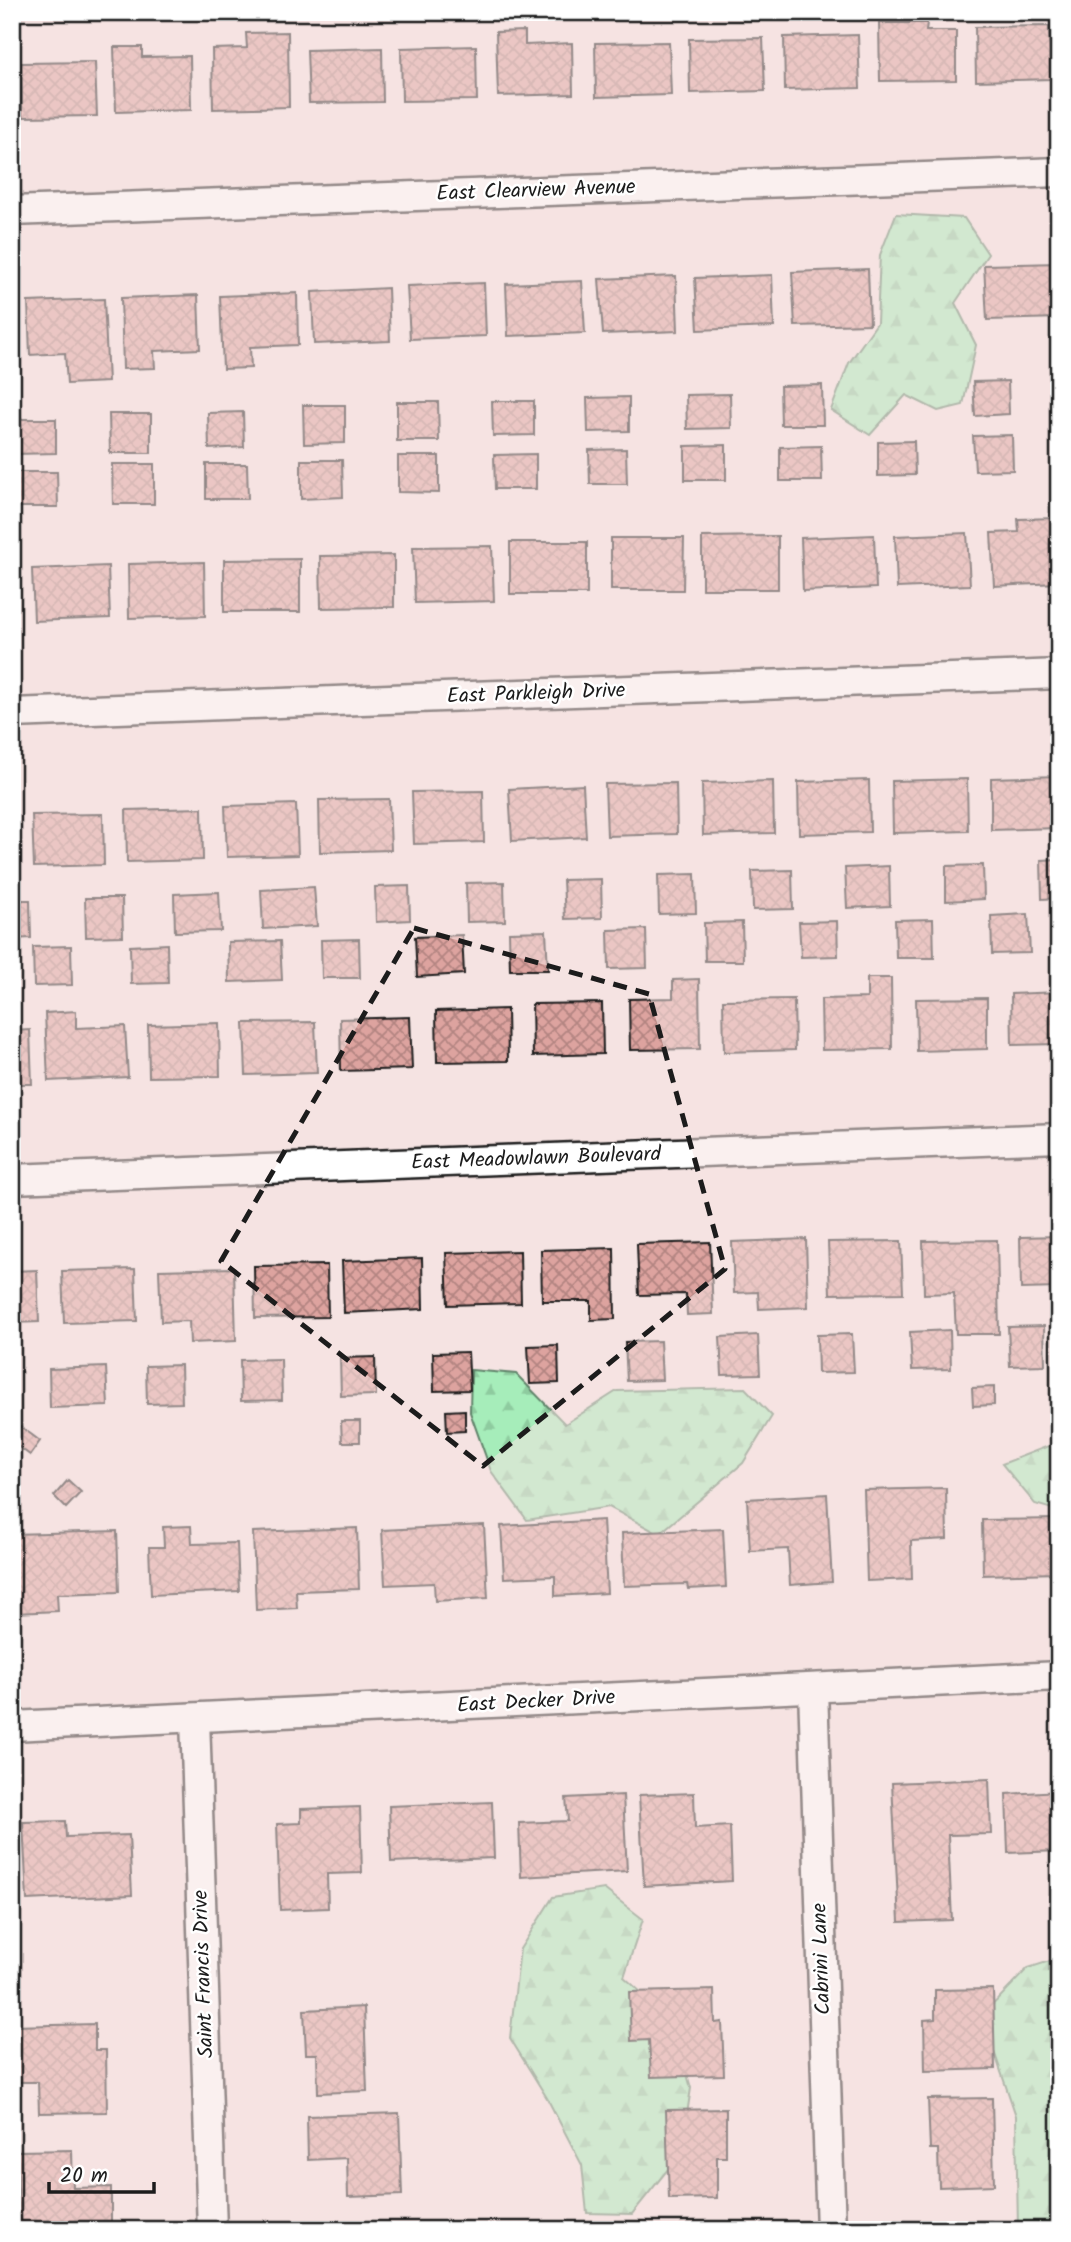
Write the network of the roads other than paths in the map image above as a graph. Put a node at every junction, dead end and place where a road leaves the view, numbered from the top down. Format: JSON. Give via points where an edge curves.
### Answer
{"nodes":[{"id":1,"x":1059,"y":172,"type":"edge"},
{"id":2,"x":12,"y":211,"type":"edge"},
{"id":3,"x":1059,"y":674,"type":"edge"},
{"id":4,"x":12,"y":713,"type":"edge"},
{"id":5,"x":1059,"y":1138,"type":"edge"},
{"id":6,"x":12,"y":1179,"type":"edge"},
{"id":7,"x":1059,"y":1676,"type":"edge"},
{"id":8,"x":813,"y":1689,"type":"junction"},
{"id":9,"x":195,"y":1718,"type":"junction"},
{"id":10,"x":12,"y":1726,"type":"edge"},
{"id":11,"x":212,"y":2230,"type":"edge"},
{"id":12,"x":831,"y":2230,"type":"edge"}],
"edges":[{"from":1,"to":2,"type":"street","name":"East Clearview Avenue"},
{"from":3,"to":4,"type":"street","name":"East Parkleigh Drive"},
{"from":5,"to":6,"type":"street","name":"East Meadowlawn Boulevard"},
{"from":7,"to":8,"type":"street","name":"East Decker Drive"},
{"from":8,"to":9,"type":"street","name":"East Decker Drive"},
{"from":8,"to":12,"type":"street","name":"Cabrini Lane"},
{"from":9,"to":10,"type":"street","name":"East Decker Drive"},
{"from":9,"to":11,"type":"street","name":"Saint Francis Drive"}]}
